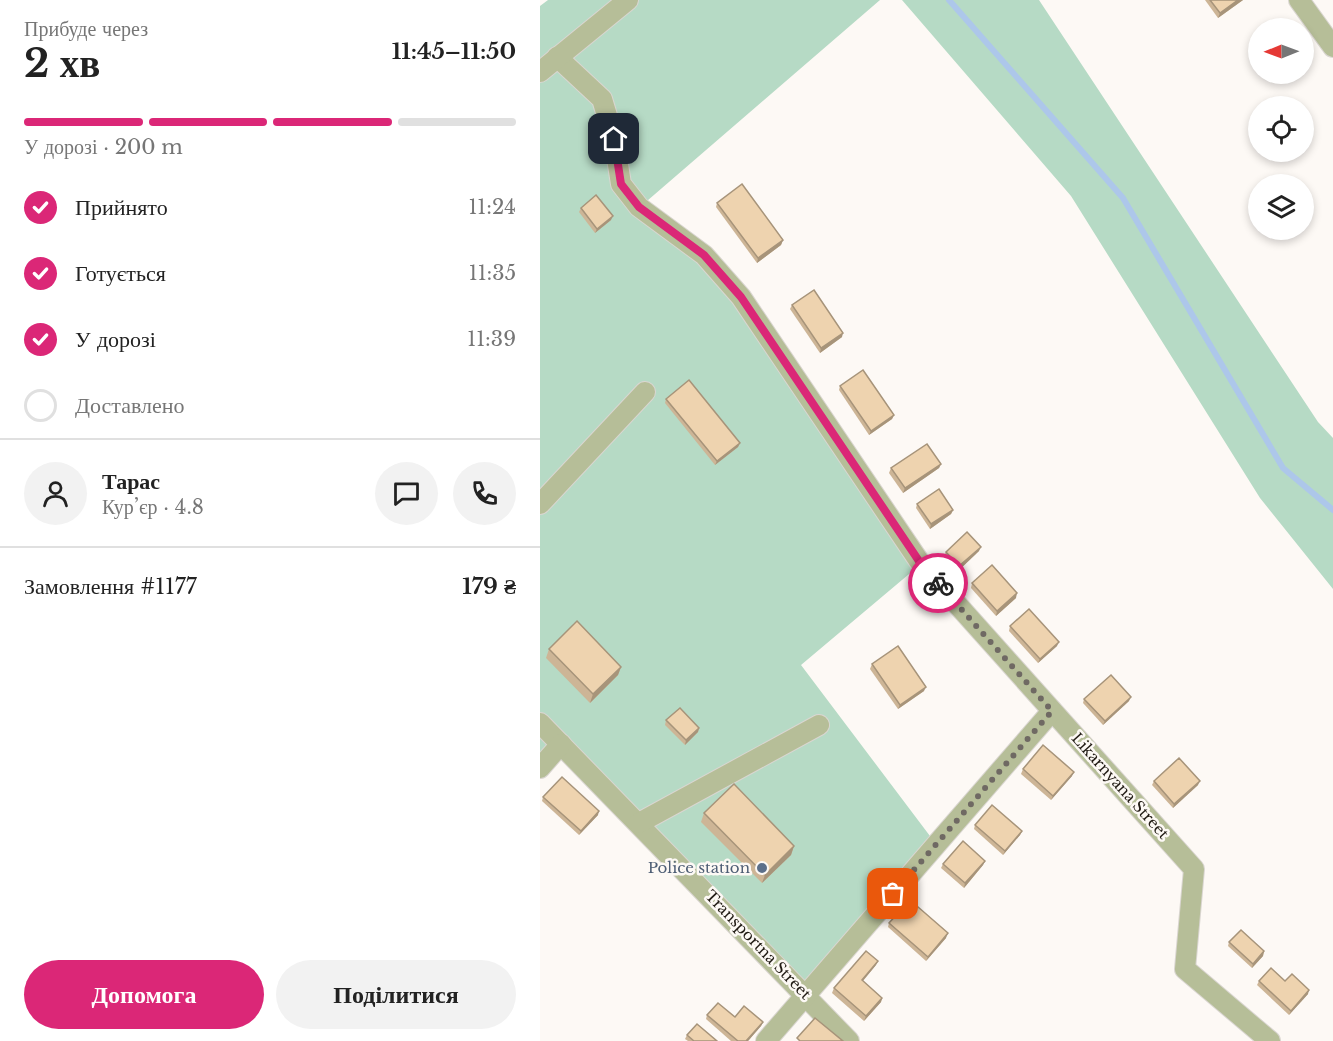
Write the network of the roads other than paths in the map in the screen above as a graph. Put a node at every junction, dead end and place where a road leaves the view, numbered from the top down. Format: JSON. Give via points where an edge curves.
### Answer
{"nodes":[{"id":1,"x":627,"y":0,"type":"edge"},
{"id":2,"x":1299,"y":0,"type":"edge"},
{"id":3,"x":1333,"y":47,"type":"edge"},
{"id":4,"x":557,"y":57,"type":"junction"},
{"id":5,"x":540,"y":72,"type":"edge"},
{"id":6,"x":645,"y":392,"type":"dead end"},
{"id":7,"x":540,"y":504,"type":"edge"},
{"id":8,"x":1052,"y":711,"type":"junction"},
{"id":9,"x":540,"y":723,"type":"edge"},
{"id":10,"x":819,"y":725,"type":"dead end"},
{"id":11,"x":561,"y":744,"type":"junction"},
{"id":12,"x":540,"y":768,"type":"edge"},
{"id":13,"x":639,"y":823,"type":"junction"},
{"id":14,"x":806,"y":994,"type":"junction"},
{"id":15,"x":766,"y":1041,"type":"edge"},
{"id":16,"x":849,"y":1041,"type":"edge"},
{"id":17,"x":1270,"y":1041,"type":"edge"}],
"edges":[{"from":1,"to":4,"type":"street"},
{"from":2,"to":3,"type":"street"},
{"from":4,"to":5,"type":"street"},
{"from":4,"to":8,"type":"street","name":"Likarnyana Street","via":[[602,99],[621,184],[639,207],[704,255],[741,297],[921,564]]},
{"from":6,"to":7,"type":"street"},
{"from":8,"to":14,"type":"street"},
{"from":8,"to":17,"type":"street","name":"Likarnyana Street","via":[[1194,869],[1185,969]]},
{"from":9,"to":11,"type":"street","name":"Transportna Street"},
{"from":10,"to":13,"type":"street"},
{"from":11,"to":12,"type":"street"},
{"from":11,"to":13,"type":"street","name":"Transportna Street"},
{"from":13,"to":14,"type":"street","name":"Transportna Street"},
{"from":14,"to":15,"type":"street"},
{"from":14,"to":16,"type":"street","name":"Transportna Street"}]}
